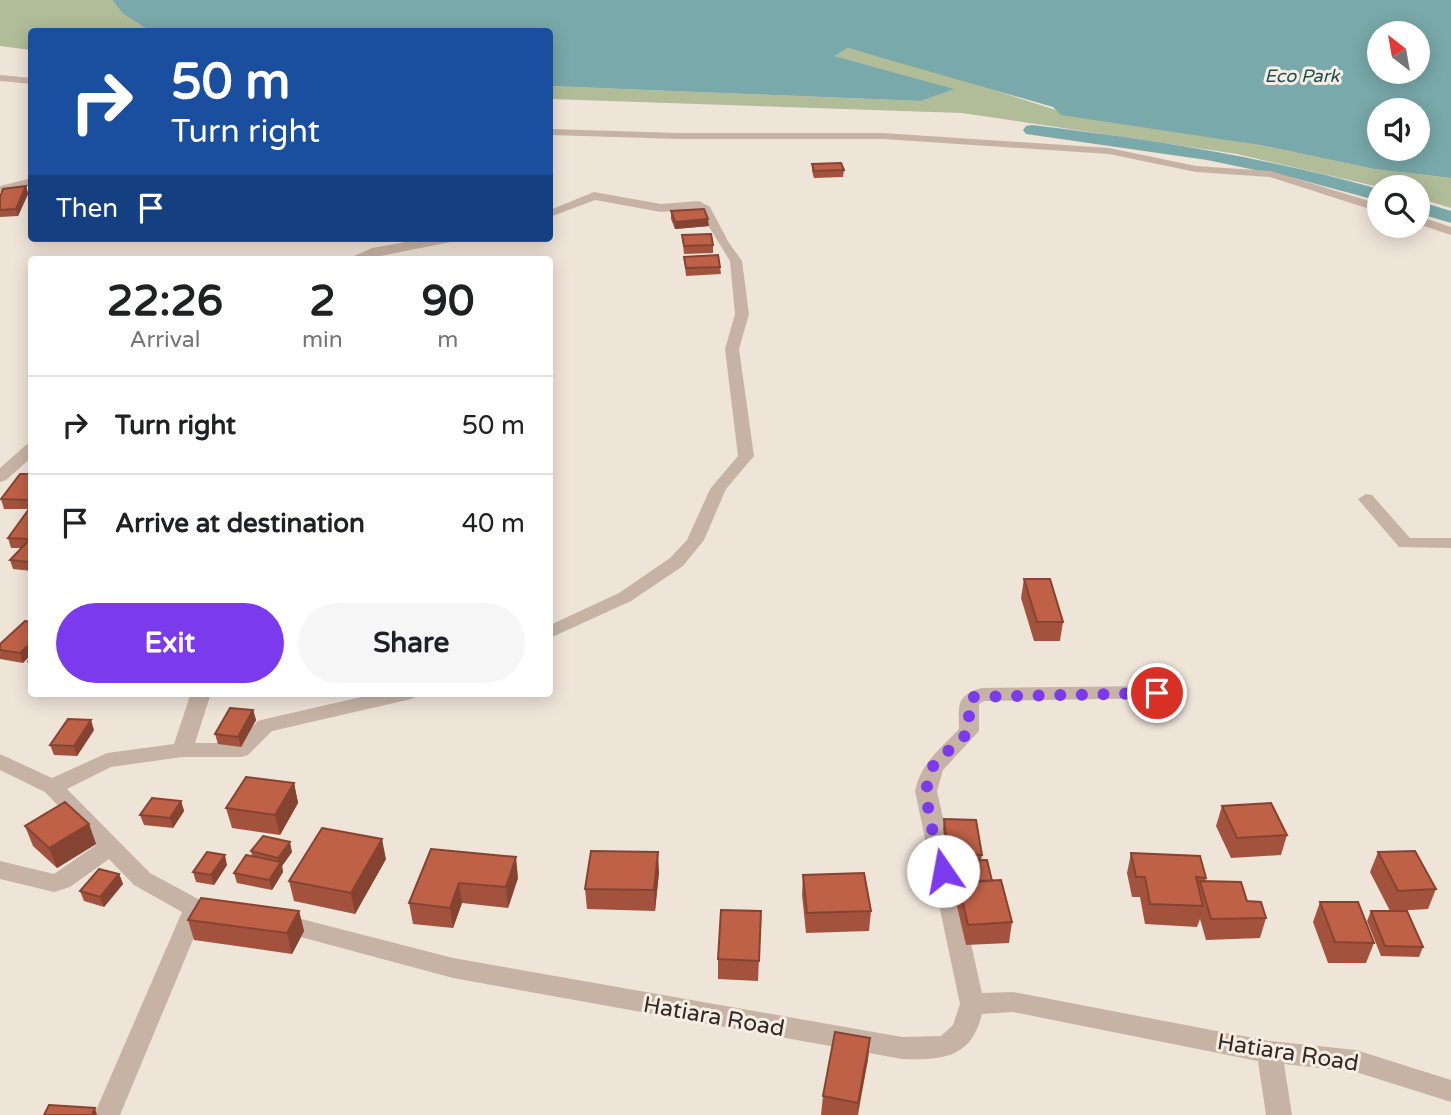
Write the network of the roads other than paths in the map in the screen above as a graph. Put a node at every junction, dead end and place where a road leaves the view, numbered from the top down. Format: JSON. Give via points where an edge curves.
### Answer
{"nodes":[{"id":1,"x":0,"y":78,"type":"edge"},
{"id":2,"x":28,"y":82,"type":"edge"},
{"id":3,"x":553,"y":132,"type":"edge"},
{"id":4,"x":28,"y":182,"type":"edge"},
{"id":5,"x":0,"y":189,"type":"edge"},
{"id":6,"x":1367,"y":204,"type":"edge"},
{"id":7,"x":553,"y":214,"type":"edge"},
{"id":8,"x":1430,"y":224,"type":"edge"},
{"id":9,"x":1451,"y":231,"type":"edge"},
{"id":10,"x":428,"y":242,"type":"edge"},
{"id":11,"x":362,"y":256,"type":"edge"},
{"id":12,"x":28,"y":452,"type":"edge"},
{"id":13,"x":0,"y":477,"type":"edge"},
{"id":14,"x":1366,"y":499,"type":"dead end"},
{"id":15,"x":1451,"y":542,"type":"edge"},
{"id":16,"x":553,"y":631,"type":"edge"},
{"id":17,"x":1157,"y":693,"type":"dead end"},
{"id":18,"x":200,"y":697,"type":"edge"},
{"id":19,"x":390,"y":697,"type":"edge"},
{"id":20,"x":182,"y":750,"type":"junction"},
{"id":21,"x":0,"y":761,"type":"edge"},
{"id":22,"x":52,"y":787,"type":"junction"},
{"id":23,"x":111,"y":846,"type":"junction"},
{"id":24,"x":0,"y":870,"type":"edge"},
{"id":25,"x":195,"y":908,"type":"junction"},
{"id":26,"x":233,"y":915,"type":"edge"},
{"id":27,"x":258,"y":919,"type":"edge"},
{"id":28,"x":972,"y":1004,"type":"junction"},
{"id":29,"x":1269,"y":1052,"type":"junction"},
{"id":30,"x":1451,"y":1091,"type":"edge"},
{"id":31,"x":107,"y":1115,"type":"edge"},
{"id":32,"x":1279,"y":1115,"type":"edge"}],
"edges":[{"from":1,"to":2,"type":"street"},
{"from":3,"to":6,"type":"street","via":[[883,136],[1109,151],[1196,169],[1271,174]]},
{"from":4,"to":5,"type":"street"},
{"from":7,"to":16,"type":"street","via":[[594,196],[661,208],[704,207],[736,261],[742,314],[732,349],[746,456],[718,489],[692,547],[656,578]]},
{"from":8,"to":9,"type":"street"},
{"from":10,"to":11,"type":"street"},
{"from":12,"to":13,"type":"street"},
{"from":14,"to":15,"type":"street","via":[[1405,543]]},
{"from":17,"to":28,"type":"street","via":[[981,695],[969,701],[969,731],[934,765],[926,791]]},
{"from":18,"to":20,"type":"street"},
{"from":19,"to":20,"type":"street","via":[[265,726],[241,750]]},
{"from":20,"to":22,"type":"street","via":[[102,761]]},
{"from":21,"to":22,"type":"street"},
{"from":22,"to":23,"type":"street"},
{"from":23,"to":24,"type":"street","via":[[54,883]]},
{"from":23,"to":25,"type":"street","via":[[142,879]]},
{"from":25,"to":26,"type":"street"},
{"from":25,"to":31,"type":"street"},
{"from":27,"to":28,"type":"street","name":"Hatiara Road","via":[[453,968],[902,1048],[952,1044],[967,1030]]},
{"from":28,"to":29,"type":"street","name":"Hatiara Road","via":[[1013,1002],[1052,1007]]},
{"from":29,"to":30,"type":"street","name":"Hatiara Road","via":[[1356,1060]]},
{"from":29,"to":32,"type":"street"}]}
